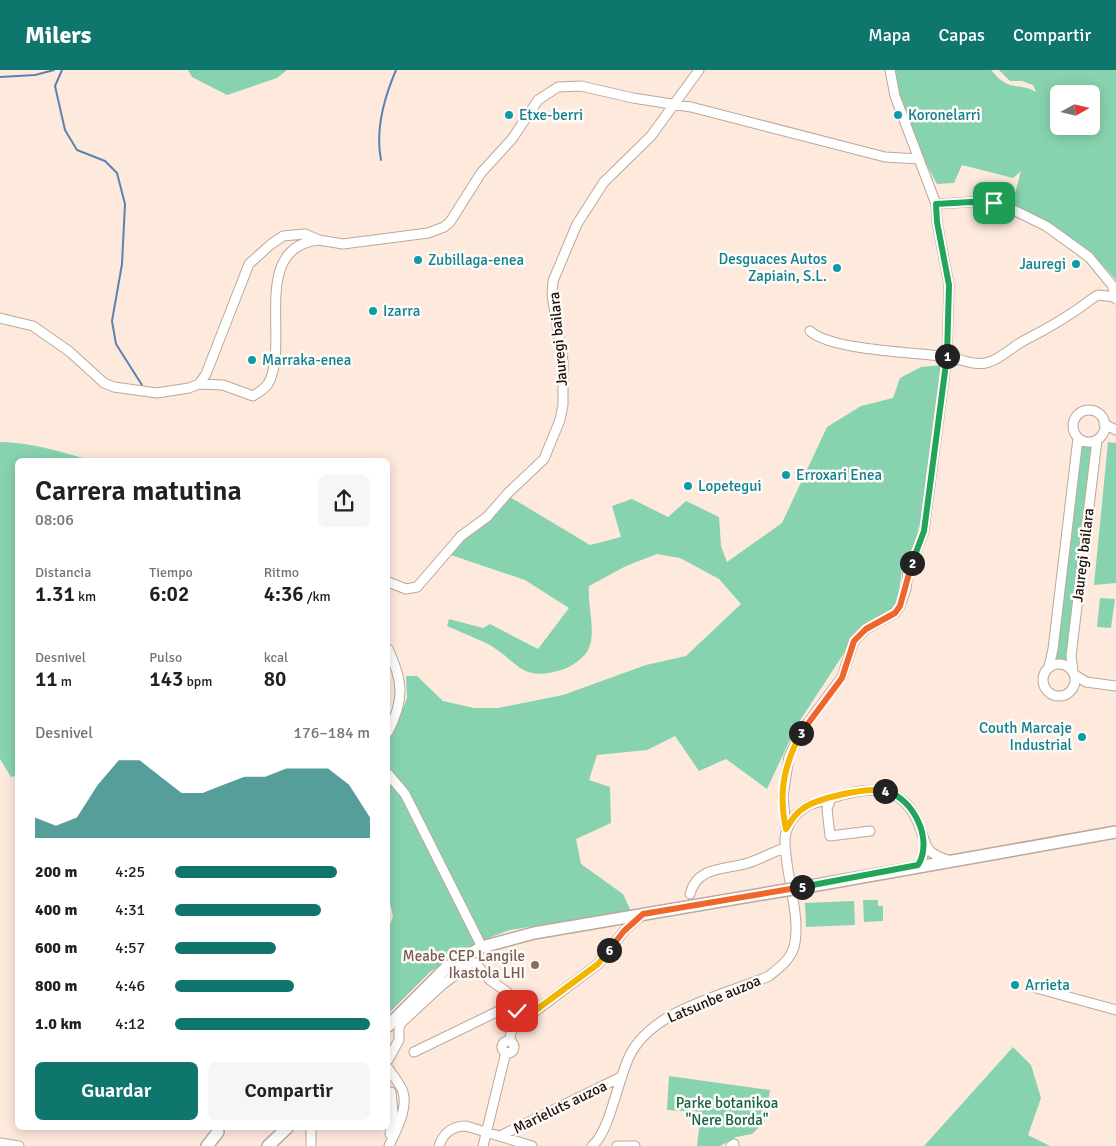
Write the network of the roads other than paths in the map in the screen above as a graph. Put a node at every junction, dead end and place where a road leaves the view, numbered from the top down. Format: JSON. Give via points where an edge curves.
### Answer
{"nodes":[{"id":1,"x":700,"y":70,"type":"edge"},
{"id":2,"x":890,"y":70,"type":"edge"},
{"id":3,"x":674,"y":104,"type":"junction"},
{"id":4,"x":919,"y":159,"type":"junction"},
{"id":5,"x":936,"y":204,"type":"junction"},
{"id":6,"x":319,"y":240,"type":"junction"},
{"id":7,"x":1115,"y":298,"type":"edge"},
{"id":8,"x":0,"y":318,"type":"edge"},
{"id":9,"x":810,"y":330,"type":"dead end"},
{"id":10,"x":947,"y":356,"type":"junction"},
{"id":11,"x":198,"y":384,"type":"junction"},
{"id":12,"x":1104,"y":424,"type":"junction"},
{"id":13,"x":1115,"y":430,"type":"edge"},
{"id":14,"x":1100,"y":437,"type":"junction"},
{"id":15,"x":1078,"y":438,"type":"junction"},
{"id":16,"x":390,"y":583,"type":"edge"},
{"id":17,"x":390,"y":653,"type":"edge"},
{"id":18,"x":1049,"y":666,"type":"junction"},
{"id":19,"x":1074,"y":673,"type":"junction"},
{"id":20,"x":1086,"y":682,"type":"junction"},
{"id":21,"x":1116,"y":686,"type":"edge"},
{"id":22,"x":1073,"y":689,"type":"junction"},
{"id":23,"x":390,"y":727,"type":"edge"},
{"id":24,"x":390,"y":776,"type":"edge"},
{"id":25,"x":831,"y":798,"type":"junction"},
{"id":26,"x":809,"y":805,"type":"junction"},
{"id":27,"x":827,"y":816,"type":"junction"},
{"id":28,"x":786,"y":829,"type":"junction"},
{"id":29,"x":870,"y":831,"type":"dead end"},
{"id":30,"x":1116,"y":832,"type":"edge"},
{"id":31,"x":925,"y":846,"type":"junction"},
{"id":32,"x":785,"y":848,"type":"junction"},
{"id":33,"x":948,"y":860,"type":"junction"},
{"id":34,"x":918,"y":865,"type":"junction"},
{"id":35,"x":690,"y":894,"type":"dead end"},
{"id":36,"x":643,"y":914,"type":"junction"},
{"id":37,"x":482,"y":947,"type":"junction"},
{"id":38,"x":1036,"y":988,"type":"dead end"},
{"id":39,"x":515,"y":1007,"type":"junction"},
{"id":40,"x":1116,"y":1010,"type":"edge"},
{"id":41,"x":390,"y":1024,"type":"edge"},
{"id":42,"x":414,"y":1052,"type":"dead end"},
{"id":43,"x":390,"y":1056,"type":"edge"},
{"id":44,"x":390,"y":1071,"type":"edge"},
{"id":45,"x":621,"y":1077,"type":"junction"},
{"id":46,"x":391,"y":1092,"type":"dead end"},
{"id":47,"x":390,"y":1121,"type":"edge"},
{"id":48,"x":220,"y":1130,"type":"edge"},
{"id":49,"x":278,"y":1130,"type":"edge"},
{"id":50,"x":285,"y":1130,"type":"edge"},
{"id":51,"x":311,"y":1130,"type":"edge"},
{"id":52,"x":389,"y":1130,"type":"edge"},
{"id":53,"x":486,"y":1132,"type":"junction"},
{"id":54,"x":500,"y":1136,"type":"junction"},
{"id":55,"x":0,"y":1143,"type":"edge"},
{"id":56,"x":19,"y":1146,"type":"edge"},
{"id":57,"x":207,"y":1146,"type":"edge"},
{"id":58,"x":264,"y":1146,"type":"edge"},
{"id":59,"x":268,"y":1146,"type":"edge"},
{"id":60,"x":311,"y":1146,"type":"edge"},
{"id":61,"x":388,"y":1146,"type":"edge"},
{"id":62,"x":439,"y":1146,"type":"edge"},
{"id":63,"x":483,"y":1146,"type":"edge"},
{"id":64,"x":532,"y":1146,"type":"edge"},
{"id":65,"x":592,"y":1146,"type":"edge"},
{"id":66,"x":617,"y":1146,"type":"edge"},
{"id":67,"x":634,"y":1146,"type":"edge"}],
"edges":[{"from":1,"to":3,"type":"street","name":"Jauregi bailara"},
{"from":2,"to":4,"type":"street","via":[[895,96]]},
{"from":3,"to":4,"type":"street","via":[[884,157]]},
{"from":3,"to":6,"type":"street","via":[[581,86],[558,87],[538,100],[444,227],[368,242],[343,244]]},
{"from":3,"to":16,"type":"street","name":"Jauregi bailara","via":[[651,136],[604,182],[577,224],[553,281],[552,295],[563,361],[563,405],[544,459],[508,492],[487,517],[461,536],[417,586],[406,588]]},
{"from":4,"to":5,"type":"street"},
{"from":5,"to":7,"type":"street","via":[[1002,204],[1046,226],[1090,257],[1112,285]]},
{"from":5,"to":10,"type":"street","via":[[949,285]]},
{"from":6,"to":11,"type":"street","via":[[305,234],[283,236],[249,264],[216,352]]},
{"from":6,"to":11,"type":"street","via":[[296,249],[279,273],[273,370],[267,385],[253,396],[223,385]]},
{"from":7,"to":10,"type":"street","via":[[1098,295],[1058,324],[989,362]]},
{"from":8,"to":11,"type":"street","via":[[33,326],[70,352],[104,383],[114,387],[157,393]]},
{"from":9,"to":10,"type":"street","via":[[828,340],[902,354]]},
{"from":10,"to":28,"type":"street","name":"Latsunbe auzoa","via":[[924,531],[908,572],[906,588],[895,613],[866,629],[854,641],[842,678],[801,732],[788,757],[783,796]]},
{"from":12,"to":13,"type":"street"},
{"from":12,"to":14,"type":"street"},
{"from":12,"to":15,"type":"street","via":[[1097,413],[1079,414],[1073,424]]},
{"from":13,"to":14,"type":"street"},
{"from":14,"to":15,"type":"street","via":[[1087,442]]},
{"from":14,"to":19,"type":"street","name":"Jauregi bailara","via":[[1071,656]]},
{"from":15,"to":18,"type":"street","name":"Jauregi bailara"},
{"from":17,"to":23,"type":"street","via":[[399,673],[400,688],[397,711]]},
{"from":18,"to":19,"type":"street","via":[[1062,663]]},
{"from":18,"to":22,"type":"street","via":[[1043,676],[1048,691],[1063,696]]},
{"from":19,"to":20,"type":"street"},
{"from":19,"to":22,"type":"street"},
{"from":20,"to":21,"type":"street"},
{"from":20,"to":22,"type":"street"},
{"from":24,"to":37,"type":"street","via":[[405,794]]},
{"from":25,"to":26,"type":"street"},
{"from":25,"to":27,"type":"street"},
{"from":25,"to":31,"type":"street","via":[[867,790],[891,792],[914,814]]},
{"from":26,"to":27,"type":"street","via":[[821,809]]},
{"from":26,"to":28,"type":"street","via":[[792,818]]},
{"from":27,"to":29,"type":"street","via":[[830,836]]},
{"from":28,"to":32,"type":"street","name":"Latsunbe auzoa"},
{"from":30,"to":33,"type":"main road"},
{"from":31,"to":33,"type":"street","via":[[932,854]]},
{"from":31,"to":34,"type":"street"},
{"from":32,"to":35,"type":"street","via":[[750,863],[704,873]]},
{"from":32,"to":45,"type":"street","name":"Latsunbe auzoa","via":[[795,940],[782,966],[769,976],[672,1015],[653,1027],[630,1054]]},
{"from":33,"to":34,"type":"main road"},
{"from":34,"to":36,"type":"main road","bridge":true},
{"from":36,"to":37,"type":"main road","via":[[534,933]]},
{"from":36,"to":39,"type":"street","via":[[598,964],[532,1013]]},
{"from":37,"to":41,"type":"main road","via":[[446,968]]},
{"from":38,"to":40,"type":"street"},
{"from":39,"to":42,"type":"street"},
{"from":39,"to":43,"type":"street","via":[[507,992],[471,964],[442,985],[401,1023],[398,1040]]},
{"from":39,"to":53,"type":"street","name":"Marieluts auzoa","via":[[509,1040],[502,1044],[502,1050],[506,1052]]},
{"from":44,"to":61,"type":"street","via":[[402,1090],[404,1100],[398,1125]]},
{"from":45,"to":54,"type":"street","name":"Marieluts auzoa"},
{"from":45,"to":65,"type":"street","name":"Latsunbe auzoa","via":[[603,1132]]},
{"from":46,"to":47,"type":"street"},
{"from":48,"to":57,"type":"main road"},
{"from":49,"to":58,"type":"main road"},
{"from":50,"to":59,"type":"main road"},
{"from":51,"to":60,"type":"street"},
{"from":52,"to":61,"type":"street"},
{"from":53,"to":54,"type":"street"},
{"from":53,"to":62,"type":"street","via":[[472,1126],[456,1127],[448,1132]]},
{"from":53,"to":63,"type":"street","name":"Marieluts auzoa"},
{"from":54,"to":64,"type":"street"},
{"from":55,"to":56,"type":"street"},
{"from":66,"to":67,"type":"street"}]}
